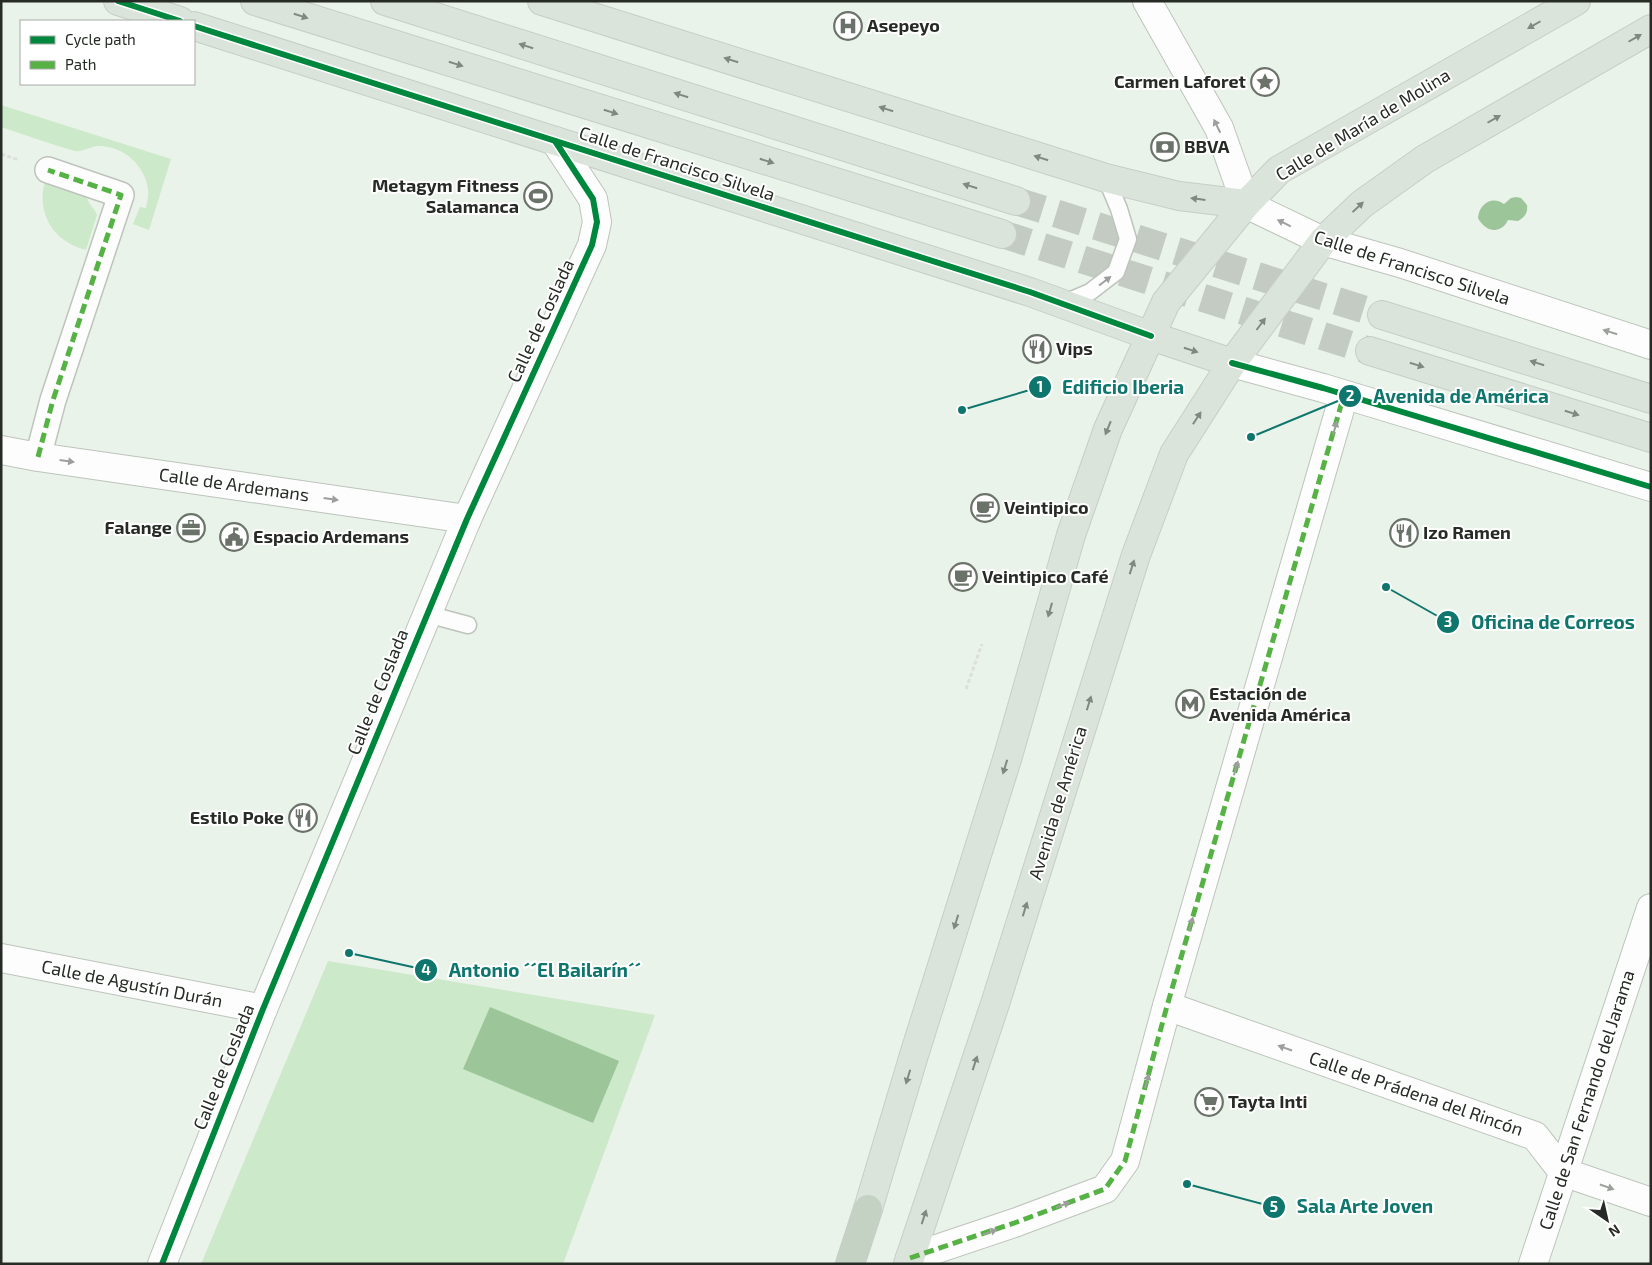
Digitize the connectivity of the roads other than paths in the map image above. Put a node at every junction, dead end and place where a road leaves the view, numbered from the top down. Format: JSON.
{"nodes":[{"id":1,"x":118,"y":1,"type":"edge"},
{"id":2,"x":255,"y":1,"type":"edge"},
{"id":3,"x":385,"y":1,"type":"edge"},
{"id":4,"x":542,"y":1,"type":"edge"},
{"id":5,"x":1147,"y":1,"type":"edge"},
{"id":6,"x":1576,"y":1,"type":"edge"},
{"id":7,"x":177,"y":20,"type":"edge"},
{"id":8,"x":195,"y":26,"type":"edge"},
{"id":9,"x":1651,"y":29,"type":"edge"},
{"id":10,"x":555,"y":141,"type":"junction"},
{"id":11,"x":48,"y":170,"type":"dead end"},
{"id":12,"x":1106,"y":178,"type":"junction"},
{"id":13,"x":1016,"y":200,"type":"tunnel mouth"},
{"id":14,"x":1246,"y":204,"type":"junction"},
{"id":15,"x":1002,"y":234,"type":"tunnel mouth"},
{"id":16,"x":1323,"y":241,"type":"junction"},
{"id":17,"x":1062,"y":304,"type":"junction"},
{"id":18,"x":1382,"y":315,"type":"tunnel mouth"},
{"id":19,"x":1150,"y":336,"type":"junction"},
{"id":20,"x":1651,"y":345,"type":"edge"},
{"id":21,"x":1370,"y":351,"type":"tunnel mouth"},
{"id":22,"x":1232,"y":363,"type":"junction"},
{"id":23,"x":1344,"y":395,"type":"junction"},
{"id":24,"x":1651,"y":399,"type":"edge"},
{"id":25,"x":1651,"y":438,"type":"edge"},
{"id":26,"x":1,"y":450,"type":"edge"},
{"id":27,"x":38,"y":457,"type":"junction"},
{"id":28,"x":1651,"y":487,"type":"edge"},
{"id":29,"x":467,"y":519,"type":"junction"},
{"id":30,"x":427,"y":614,"type":"junction"},
{"id":31,"x":468,"y":625,"type":"dead end"},
{"id":32,"x":1651,"y":908,"type":"edge"},
{"id":33,"x":1,"y":958,"type":"edge"},
{"id":34,"x":1167,"y":1006,"type":"junction"},
{"id":35,"x":264,"y":1010,"type":"junction"},
{"id":36,"x":1563,"y":1172,"type":"junction"},
{"id":37,"x":1651,"y":1202,"type":"edge"},
{"id":38,"x":868,"y":1209,"type":"junction"},
{"id":39,"x":909,"y":1261,"type":"edge"},
{"id":40,"x":162,"y":1264,"type":"edge"},
{"id":41,"x":836,"y":1264,"type":"edge"},
{"id":42,"x":850,"y":1264,"type":"edge"},
{"id":43,"x":1533,"y":1264,"type":"edge"}],
"edges":[{"from":1,"to":7,"type":"main road"},
{"from":2,"to":15,"type":"main road","name":"Calle de Francisco Silvela","one_way":true},
{"from":13,"to":3,"type":"main road","one_way":true},
{"from":12,"to":4,"type":"main road","name":"Calle de Francisco Silvela","one_way":true},
{"from":14,"to":5,"type":"street","one_way":true},
{"from":6,"to":14,"type":"main road","name":"Calle de María de Molina","one_way":true},
{"from":8,"to":10,"type":"main road","name":"Calle de Francisco Silvela"},
{"from":16,"to":9,"type":"main road","one_way":true},
{"from":10,"to":17,"type":"main road","name":"Calle de Francisco Silvela"},
{"from":10,"to":29,"type":"street","name":"Calle de Coslada"},
{"from":11,"to":27,"type":"street"},
{"from":14,"to":12,"type":"main road","name":"Calle de Francisco Silvela","one_way":true},
{"from":17,"to":12,"type":"lane","one_way":true},
{"from":16,"to":14,"type":"street","name":"Calle de Francisco Silvela","one_way":true},
{"from":14,"to":19,"type":"main road","name":"Calle de María de Molina"},
{"from":20,"to":16,"type":"street","name":"Calle de Francisco Silvela","one_way":true},
{"from":22,"to":16,"type":"main road","name":"Avenida de América","one_way":true},
{"from":17,"to":19,"type":"main road","name":"Calle de Francisco Silvela"},
{"from":24,"to":18,"type":"main road","one_way":true},
{"from":19,"to":22,"type":"main road","name":"Calle de Francisco Silvela","one_way":true},
{"from":19,"to":38,"type":"main road","one_way":true},
{"from":21,"to":25,"type":"main road","one_way":true},
{"from":22,"to":23,"type":"street","name":"Calle de Francisco Silvela"},
{"from":39,"to":22,"type":"main road","name":"Avenida de América","one_way":true},
{"from":23,"to":28,"type":"street","name":"Calle de Francisco Silvela"},
{"from":34,"to":23,"type":"street","name":"Avenida de América","one_way":true},
{"from":26,"to":27,"type":"street","name":"Calle de Ardemans"},
{"from":27,"to":29,"type":"street","name":"Calle de Ardemans","one_way":true},
{"from":29,"to":30,"type":"street","name":"Calle de Coslada"},
{"from":30,"to":31,"type":"lane"},
{"from":30,"to":35,"type":"street","name":"Calle de Coslada"},
{"from":32,"to":36,"type":"street","name":"Calle de San Fernando del Jarama"},
{"from":33,"to":35,"type":"street","name":"Calle de Agustín Durán"},
{"from":36,"to":34,"type":"street","name":"Calle de Prádena del Rincón","one_way":true},
{"from":39,"to":34,"type":"street","name":"Avenida de América","one_way":true},
{"from":35,"to":40,"type":"street","name":"Calle de Coslada"},
{"from":36,"to":37,"type":"street","one_way":true},
{"from":36,"to":43,"type":"street","name":"Calle de San Fernando del Jarama"},
{"from":38,"to":41,"type":"street"},
{"from":38,"to":42,"type":"highway"}]}
